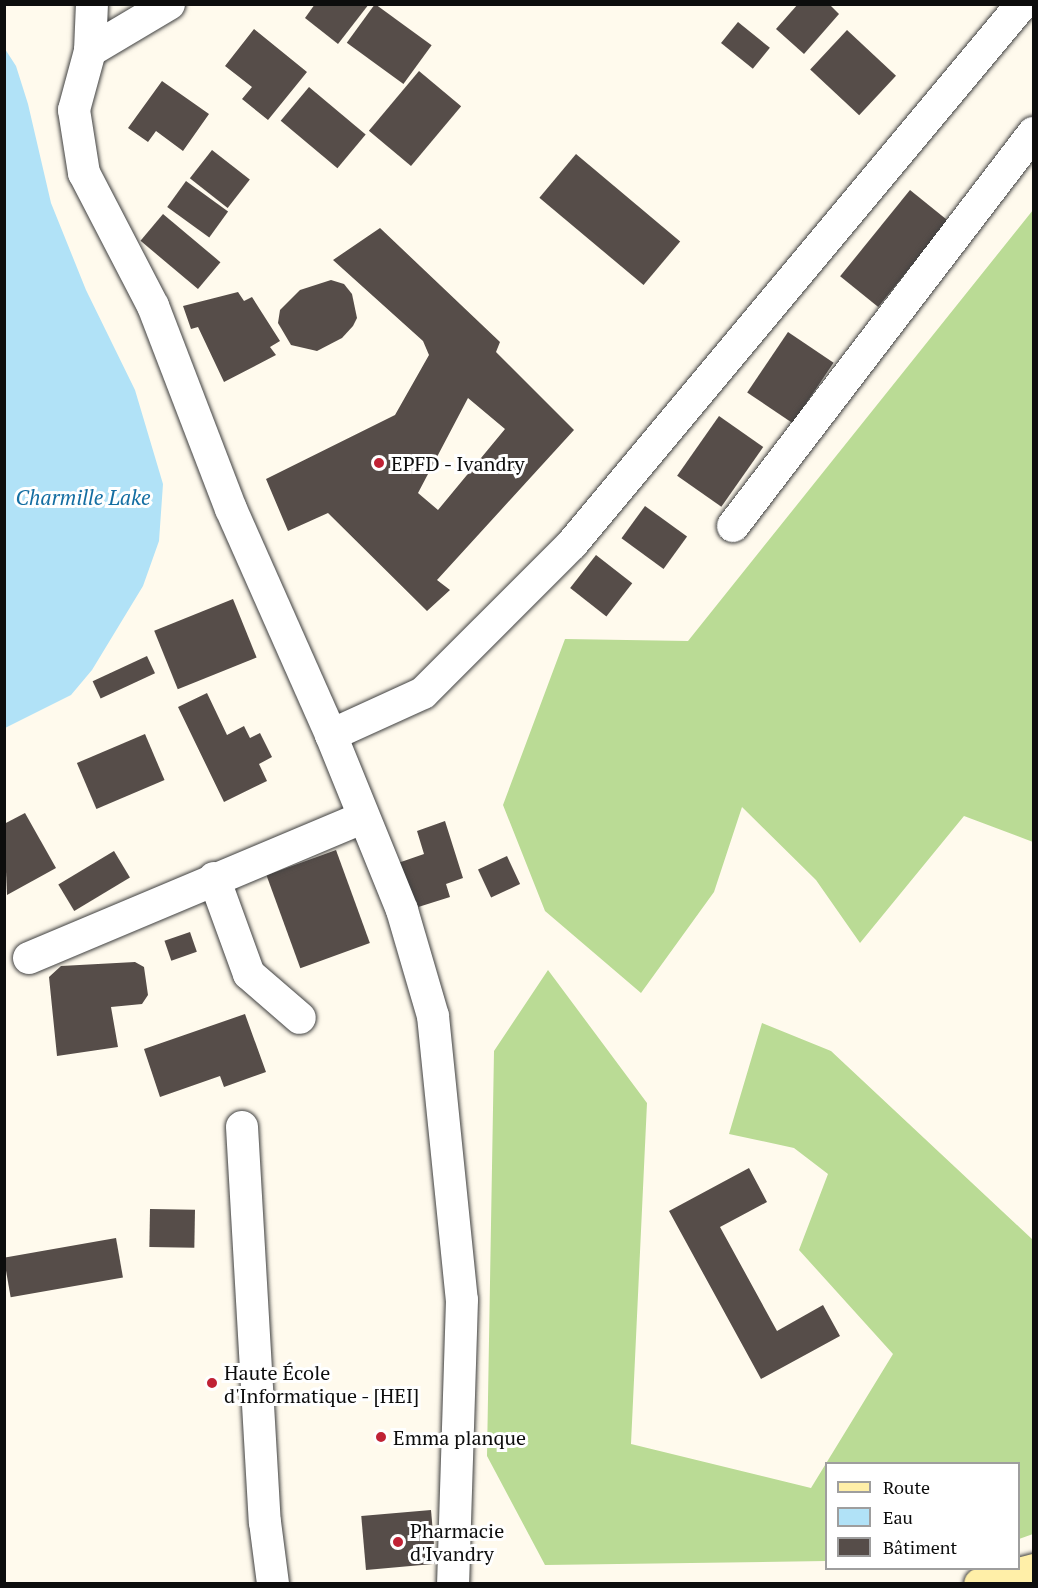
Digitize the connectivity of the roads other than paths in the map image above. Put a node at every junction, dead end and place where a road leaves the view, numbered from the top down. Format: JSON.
{"nodes":[{"id":1,"x":92,"y":4,"type":"edge"},
{"id":2,"x":169,"y":4,"type":"edge"},
{"id":3,"x":1022,"y":4,"type":"edge"},
{"id":4,"x":90,"y":51,"type":"junction"},
{"id":5,"x":1034,"y":133,"type":"edge"},
{"id":6,"x":733,"y":526,"type":"dead end"},
{"id":7,"x":331,"y":735,"type":"junction"},
{"id":8,"x":364,"y":817,"type":"junction"},
{"id":9,"x":214,"y":878,"type":"junction"},
{"id":10,"x":29,"y":958,"type":"dead end"},
{"id":11,"x":300,"y":1018,"type":"dead end"},
{"id":12,"x":242,"y":1126,"type":"dead end"},
{"id":13,"x":1034,"y":1570,"type":"edge"},
{"id":14,"x":273,"y":1584,"type":"edge"},
{"id":15,"x":453,"y":1584,"type":"edge"},
{"id":16,"x":980,"y":1584,"type":"edge"}],
"edges":[{"from":1,"to":4,"type":"street"},
{"from":2,"to":4,"type":"street"},
{"from":3,"to":7,"type":"street"},
{"from":4,"to":7,"type":"street"},
{"from":5,"to":6,"type":"street"},
{"from":7,"to":8,"type":"street"},
{"from":8,"to":9,"type":"street"},
{"from":8,"to":15,"type":"street"},
{"from":9,"to":10,"type":"street"},
{"from":9,"to":11,"type":"street"},
{"from":12,"to":14,"type":"street"},
{"from":13,"to":16,"type":"main road"}]}
